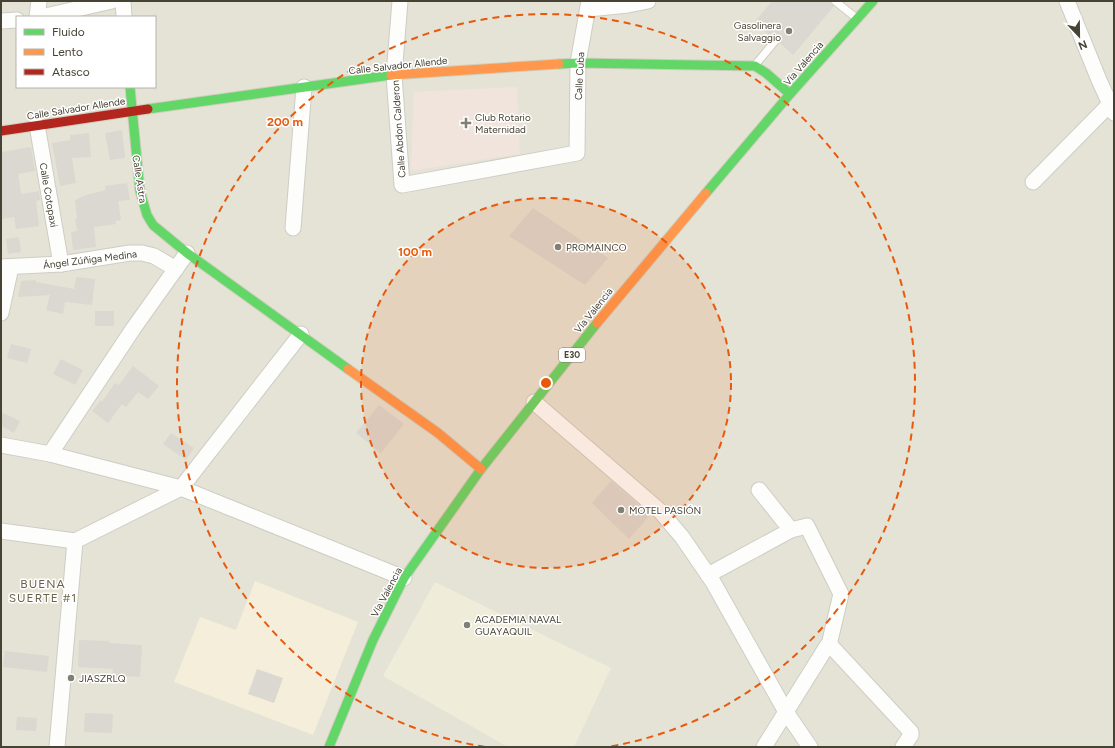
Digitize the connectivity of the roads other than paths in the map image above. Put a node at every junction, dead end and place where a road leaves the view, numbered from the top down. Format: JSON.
{"nodes":[{"id":1,"x":39,"y":1,"type":"edge"},
{"id":2,"x":112,"y":1,"type":"edge"},
{"id":3,"x":123,"y":1,"type":"edge"},
{"id":4,"x":400,"y":1,"type":"edge"},
{"id":5,"x":648,"y":1,"type":"edge"},
{"id":6,"x":835,"y":1,"type":"edge"},
{"id":7,"x":873,"y":1,"type":"edge"},
{"id":8,"x":1067,"y":1,"type":"edge"},
{"id":9,"x":629,"y":3,"type":"edge"},
{"id":10,"x":588,"y":5,"type":"edge"},
{"id":11,"x":37,"y":16,"type":"edge"},
{"id":12,"x":45,"y":16,"type":"edge"},
{"id":13,"x":124,"y":16,"type":"edge"},
{"id":14,"x":857,"y":18,"type":"junction"},
{"id":15,"x":16,"y":20,"type":"edge"},
{"id":16,"x":1,"y":21,"type":"edge"},
{"id":17,"x":776,"y":40,"type":"dead end"},
{"id":18,"x":578,"y":63,"type":"junction"},
{"id":19,"x":755,"y":66,"type":"junction"},
{"id":20,"x":394,"y":74,"type":"junction"},
{"id":21,"x":304,"y":87,"type":"junction"},
{"id":22,"x":130,"y":88,"type":"edge"},
{"id":23,"x":790,"y":94,"type":"junction"},
{"id":24,"x":1113,"y":106,"type":"edge"},
{"id":25,"x":131,"y":111,"type":"junction"},
{"id":26,"x":37,"y":125,"type":"junction"},
{"id":27,"x":1,"y":131,"type":"edge"},
{"id":28,"x":1033,"y":182,"type":"dead end"},
{"id":29,"x":402,"y":185,"type":"joint"},
{"id":30,"x":293,"y":228,"type":"dead end"},
{"id":31,"x":187,"y":253,"type":"junction"},
{"id":32,"x":61,"y":264,"type":"junction"},
{"id":33,"x":6,"y":267,"type":"edge"},
{"id":34,"x":176,"y":269,"type":"junction"},
{"id":35,"x":1,"y":313,"type":"edge"},
{"id":36,"x":301,"y":334,"type":"junction"},
{"id":37,"x":534,"y":402,"type":"junction"},
{"id":38,"x":1,"y":445,"type":"edge"},
{"id":39,"x":50,"y":454,"type":"junction"},
{"id":40,"x":481,"y":469,"type":"junction"},
{"id":41,"x":182,"y":488,"type":"junction"},
{"id":42,"x":759,"y":490,"type":"dead end"},
{"id":43,"x":791,"y":530,"type":"junction"},
{"id":44,"x":1,"y":531,"type":"edge"},
{"id":45,"x":75,"y":541,"type":"junction"},
{"id":46,"x":708,"y":575,"type":"junction"},
{"id":47,"x":404,"y":578,"type":"junction"},
{"id":48,"x":829,"y":645,"type":"junction"},
{"id":49,"x":786,"y":712,"type":"junction"},
{"id":50,"x":57,"y":747,"type":"edge"},
{"id":51,"x":329,"y":747,"type":"edge"},
{"id":52,"x":764,"y":747,"type":"edge"},
{"id":53,"x":810,"y":747,"type":"edge"},
{"id":54,"x":903,"y":747,"type":"edge"}],
"edges":[{"from":1,"to":11,"type":"street"},
{"from":2,"to":12,"type":"street"},
{"from":3,"to":13,"type":"street"},
{"from":4,"to":20,"type":"street","name":"Calle Abdon Calderon"},
{"from":5,"to":9,"type":"street"},
{"from":6,"to":14,"type":"lane"},
{"from":7,"to":14,"type":"main road","name":"Vía Valencia","number":"E30"},
{"from":8,"to":24,"type":"street"},
{"from":9,"to":10,"type":"street"},
{"from":10,"to":18,"type":"street","name":"Calle Cuba"},
{"from":14,"to":23,"type":"main road","name":"Vía Valencia","number":"E30"},
{"from":15,"to":16,"type":"street"},
{"from":17,"to":19,"type":"lane"},
{"from":18,"to":19,"type":"main road","name":"Calle Salvador Allende"},
{"from":18,"to":20,"type":"main road","name":"Calle Salvador Allende"},
{"from":18,"to":29,"type":"street","name":"Calle Cuba"},
{"from":19,"to":23,"type":"main road"},
{"from":20,"to":21,"type":"main road","name":"Calle Salvador Allende"},
{"from":20,"to":29,"type":"street","name":"Calle Abdon Calderon"},
{"from":21,"to":25,"type":"main road","name":"Calle Salvador Allende"},
{"from":21,"to":30,"type":"street"},
{"from":22,"to":25,"type":"main road","name":"Calle Astra"},
{"from":23,"to":37,"type":"main road","name":"Vía Valencia","number":"E30"},
{"from":24,"to":28,"type":"street"},
{"from":25,"to":26,"type":"main road","name":"Calle Salvador Allende"},
{"from":25,"to":31,"type":"main road","name":"Calle Astra"},
{"from":26,"to":27,"type":"main road","name":"Calle Salvador Allende"},
{"from":26,"to":32,"type":"street","name":"Calle Cotopaxi"},
{"from":31,"to":34,"type":"street"},
{"from":31,"to":36,"type":"main road","name":"Calle Astra"},
{"from":32,"to":33,"type":"street","name":"Ángel Zúñiga Medina"},
{"from":32,"to":34,"type":"street","name":"Ángel Zúñiga Medina"},
{"from":33,"to":35,"type":"street"},
{"from":34,"to":39,"type":"street"},
{"from":36,"to":40,"type":"main road","name":"Calle Astra"},
{"from":36,"to":41,"type":"street"},
{"from":37,"to":40,"type":"main road","name":"Vía Valencia","number":"E30"},
{"from":37,"to":46,"type":"street"},
{"from":38,"to":39,"type":"street"},
{"from":39,"to":41,"type":"street"},
{"from":40,"to":47,"type":"main road","name":"Vía Valencia","number":"E30"},
{"from":41,"to":45,"type":"street"},
{"from":41,"to":47,"type":"street"},
{"from":42,"to":43,"type":"street"},
{"from":43,"to":46,"type":"street"},
{"from":43,"to":48,"type":"street"},
{"from":44,"to":45,"type":"street"},
{"from":45,"to":50,"type":"street"},
{"from":46,"to":49,"type":"street"},
{"from":47,"to":51,"type":"main road","name":"Vía Valencia","number":"E30"},
{"from":48,"to":49,"type":"street"},
{"from":48,"to":54,"type":"street"},
{"from":49,"to":52,"type":"street"},
{"from":49,"to":53,"type":"street"}]}
